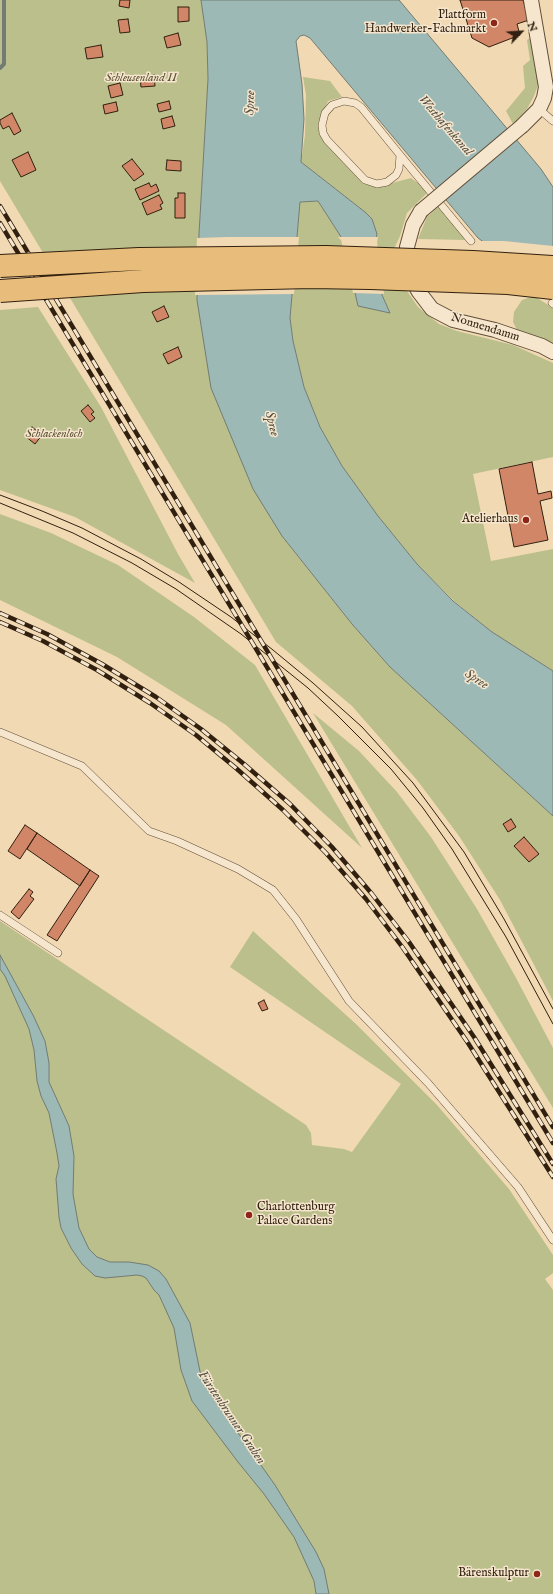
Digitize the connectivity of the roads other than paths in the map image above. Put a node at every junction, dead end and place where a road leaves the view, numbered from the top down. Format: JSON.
{"nodes":[{"id":1,"x":531,"y":0,"type":"edge"},
{"id":2,"x":539,"y":109,"type":"junction"},
{"id":3,"x":553,"y":121,"type":"edge"},
{"id":4,"x":400,"y":155,"type":"junction"},
{"id":5,"x":471,"y":240,"type":"dead end"},
{"id":6,"x":0,"y":266,"type":"edge"},
{"id":7,"x":553,"y":267,"type":"edge"},
{"id":8,"x":0,"y":291,"type":"edge"},
{"id":9,"x":553,"y":298,"type":"edge"},
{"id":10,"x":553,"y":352,"type":"edge"},
{"id":11,"x":0,"y":732,"type":"edge"},
{"id":12,"x":0,"y":915,"type":"edge"},
{"id":13,"x":58,"y":953,"type":"dead end"},
{"id":14,"x":553,"y":1240,"type":"edge"}],
"edges":[{"from":1,"to":2,"type":"street","name":"Nonnendamm"},
{"from":2,"to":3,"type":"lane"},
{"from":2,"to":10,"type":"street","name":"Nonnendamm","bridge":true},
{"from":4,"to":4,"type":"lane"},
{"from":4,"to":5,"type":"lane"},
{"from":6,"to":7,"type":"highway","bridge":true},
{"from":8,"to":9,"type":"highway","bridge":true},
{"from":11,"to":14,"type":"lane"},
{"from":12,"to":13,"type":"lane"}]}
